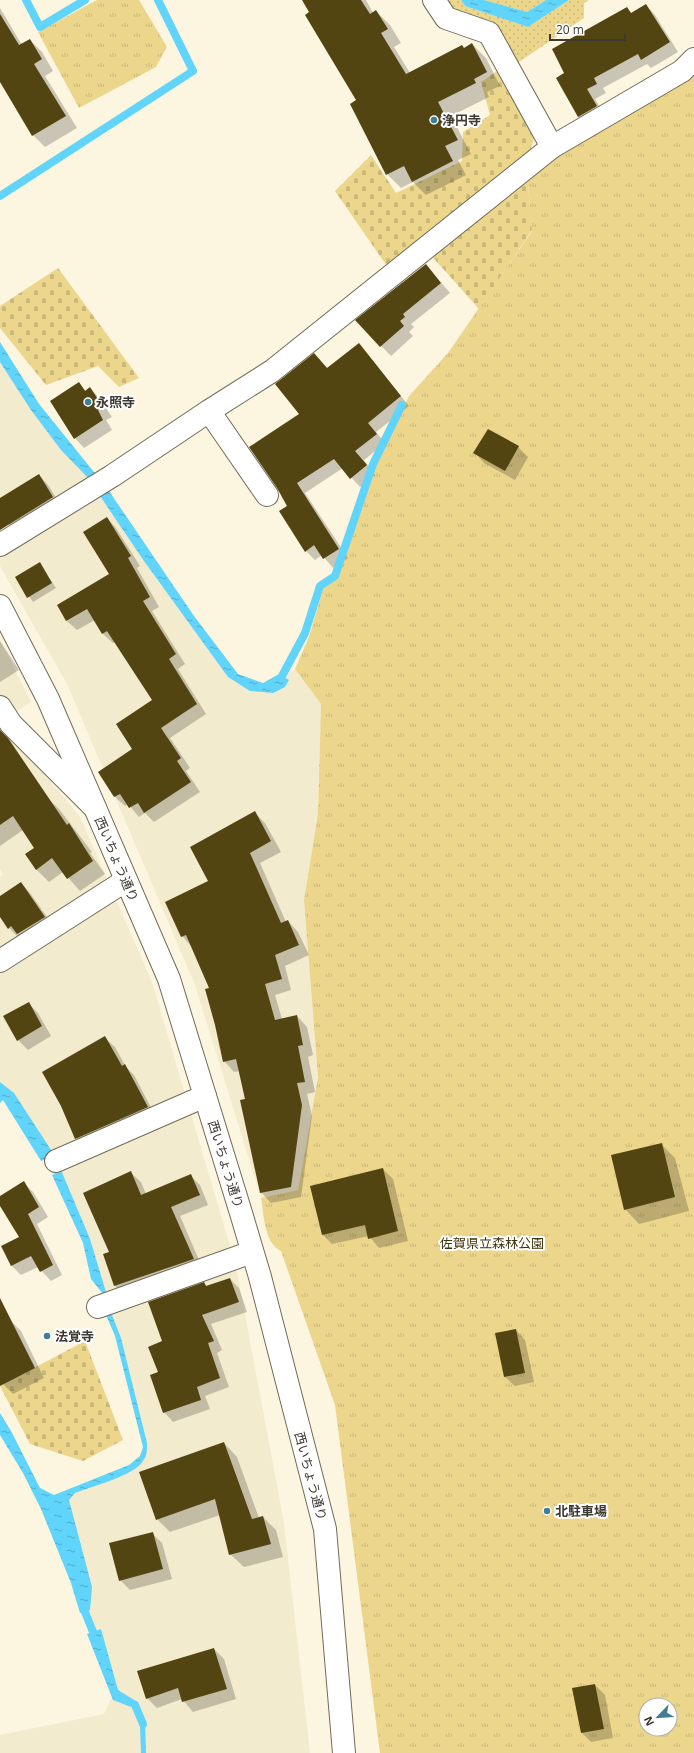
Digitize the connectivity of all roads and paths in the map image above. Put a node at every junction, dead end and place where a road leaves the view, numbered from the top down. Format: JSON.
{"nodes":[{"id":1,"x":434,"y":0,"type":"edge"},
{"id":2,"x":694,"y":59,"type":"edge"},
{"id":3,"x":552,"y":147,"type":"junction"},
{"id":4,"x":209,"y":411,"type":"junction"},
{"id":5,"x":267,"y":495,"type":"dead end"},
{"id":6,"x":0,"y":545,"type":"edge"},
{"id":7,"x":0,"y":606,"type":"edge"},
{"id":8,"x":0,"y":707,"type":"edge"},
{"id":9,"x":95,"y":808,"type":"junction"},
{"id":10,"x":125,"y":881,"type":"junction"},
{"id":11,"x":0,"y":961,"type":"edge"},
{"id":12,"x":205,"y":1096,"type":"junction"},
{"id":13,"x":56,"y":1161,"type":"dead end"},
{"id":14,"x":252,"y":1252,"type":"junction"},
{"id":15,"x":105,"y":1305,"type":"dead end"},
{"id":16,"x":344,"y":1753,"type":"edge"}],
"edges":[{"from":1,"to":3,"type":"main road"},
{"from":2,"to":3,"type":"main road"},
{"from":3,"to":4,"type":"main road"},
{"from":4,"to":5,"type":"main road"},
{"from":4,"to":6,"type":"main road"},
{"from":7,"to":9,"type":"main road","name":"西いちょう通り"},
{"from":8,"to":9,"type":"main road"},
{"from":9,"to":10,"type":"main road","name":"西いちょう通り"},
{"from":10,"to":11,"type":"main road"},
{"from":10,"to":12,"type":"main road","name":"西いちょう通り"},
{"from":12,"to":13,"type":"main road"},
{"from":12,"to":14,"type":"main road","name":"西いちょう通り"},
{"from":14,"to":15,"type":"main road"},
{"from":14,"to":16,"type":"main road","name":"西いちょう通り"}]}
